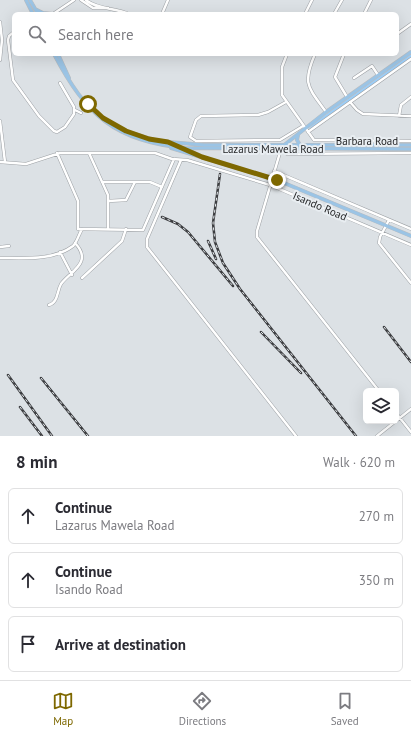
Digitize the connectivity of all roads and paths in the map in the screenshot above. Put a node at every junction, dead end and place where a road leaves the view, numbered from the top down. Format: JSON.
{"nodes":[{"id":1,"x":26,"y":0,"type":"edge"},
{"id":2,"x":30,"y":0,"type":"edge"},
{"id":3,"x":74,"y":0,"type":"edge"},
{"id":4,"x":80,"y":0,"type":"edge"},
{"id":5,"x":86,"y":0,"type":"edge"},
{"id":6,"x":168,"y":0,"type":"edge"},
{"id":7,"x":312,"y":0,"type":"edge"},
{"id":8,"x":342,"y":0,"type":"edge"},
{"id":9,"x":371,"y":0,"type":"edge"},
{"id":10,"x":108,"y":8,"type":"junction"},
{"id":11,"x":35,"y":9,"type":"junction"},
{"id":12,"x":32,"y":12,"type":"edge"},
{"id":13,"x":37,"y":12,"type":"edge"},
{"id":14,"x":41,"y":12,"type":"edge"},
{"id":15,"x":57,"y":12,"type":"edge"},
{"id":16,"x":122,"y":12,"type":"edge"},
{"id":17,"x":163,"y":12,"type":"edge"},
{"id":18,"x":306,"y":12,"type":"edge"},
{"id":19,"x":335,"y":12,"type":"edge"},
{"id":20,"x":365,"y":12,"type":"edge"},
{"id":21,"x":0,"y":22,"type":"edge"},
{"id":22,"x":411,"y":24,"type":"edge"},
{"id":23,"x":12,"y":33,"type":"edge"},
{"id":24,"x":399,"y":33,"type":"edge"},
{"id":25,"x":411,"y":52,"type":"edge"},
{"id":26,"x":55,"y":56,"type":"edge"},
{"id":27,"x":59,"y":56,"type":"edge"},
{"id":28,"x":286,"y":56,"type":"edge"},
{"id":29,"x":314,"y":56,"type":"edge"},
{"id":30,"x":343,"y":56,"type":"edge"},
{"id":31,"x":411,"y":59,"type":"edge"},
{"id":32,"x":0,"y":60,"type":"edge"},
{"id":33,"x":378,"y":75,"type":"junction"},
{"id":34,"x":354,"y":78,"type":"dead end"},
{"id":35,"x":60,"y":83,"type":"dead end"},
{"id":36,"x":347,"y":97,"type":"junction"},
{"id":37,"x":411,"y":98,"type":"edge"},
{"id":38,"x":286,"y":102,"type":"junction"},
{"id":39,"x":350,"y":102,"type":"junction"},
{"id":40,"x":75,"y":110,"type":"junction"},
{"id":41,"x":81,"y":112,"type":"dead end"},
{"id":42,"x":326,"y":112,"type":"junction"},
{"id":43,"x":399,"y":116,"type":"junction"},
{"id":44,"x":411,"y":116,"type":"edge"},
{"id":45,"x":0,"y":121,"type":"edge"},
{"id":46,"x":304,"y":128,"type":"junction"},
{"id":47,"x":308,"y":132,"type":"junction"},
{"id":48,"x":299,"y":133,"type":"junction"},
{"id":49,"x":411,"y":141,"type":"edge"},
{"id":50,"x":168,"y":142,"type":"junction"},
{"id":51,"x":161,"y":145,"type":"junction"},
{"id":52,"x":284,"y":145,"type":"junction"},
{"id":53,"x":300,"y":145,"type":"junction"},
{"id":54,"x":411,"y":145,"type":"edge"},
{"id":55,"x":186,"y":148,"type":"junction"},
{"id":56,"x":281,"y":149,"type":"junction"},
{"id":57,"x":411,"y":149,"type":"edge"},
{"id":58,"x":57,"y":153,"type":"junction"},
{"id":59,"x":89,"y":153,"type":"junction"},
{"id":60,"x":287,"y":154,"type":"dead end"},
{"id":61,"x":411,"y":154,"type":"edge"},
{"id":62,"x":202,"y":157,"type":"junction"},
{"id":63,"x":174,"y":159,"type":"junction"},
{"id":64,"x":181,"y":160,"type":"junction"},
{"id":65,"x":0,"y":162,"type":"edge"},
{"id":66,"x":5,"y":162,"type":"junction"},
{"id":67,"x":274,"y":171,"type":"junction"},
{"id":68,"x":272,"y":178,"type":"junction"},
{"id":69,"x":102,"y":182,"type":"junction"},
{"id":70,"x":135,"y":182,"type":"junction"},
{"id":71,"x":270,"y":184,"type":"junction"},
{"id":72,"x":162,"y":187,"type":"junction"},
{"id":73,"x":108,"y":201,"type":"junction"},
{"id":74,"x":388,"y":220,"type":"junction"},
{"id":75,"x":386,"y":226,"type":"junction"},
{"id":76,"x":80,"y":229,"type":"junction"},
{"id":77,"x":108,"y":229,"type":"junction"},
{"id":78,"x":126,"y":229,"type":"junction"},
{"id":79,"x":411,"y":229,"type":"edge"},
{"id":80,"x":382,"y":233,"type":"junction"},
{"id":81,"x":411,"y":236,"type":"edge"},
{"id":82,"x":75,"y":243,"type":"junction"},
{"id":83,"x":411,"y":245,"type":"edge"},
{"id":84,"x":10,"y":246,"type":"dead end"},
{"id":85,"x":0,"y":247,"type":"edge"},
{"id":86,"x":60,"y":252,"type":"junction"},
{"id":87,"x":0,"y":258,"type":"edge"},
{"id":88,"x":72,"y":274,"type":"junction"},
{"id":89,"x":82,"y":278,"type":"dead end"},
{"id":90,"x":411,"y":283,"type":"edge"},
{"id":91,"x":49,"y":305,"type":"dead end"},
{"id":92,"x":377,"y":388,"type":"edge"},
{"id":93,"x":411,"y":409,"type":"edge"},
{"id":94,"x":400,"y":418,"type":"junction"},
{"id":95,"x":411,"y":432,"type":"edge"},
{"id":96,"x":296,"y":436,"type":"edge"},
{"id":97,"x":377,"y":436,"type":"edge"}],
"edges":[{"from":1,"to":12,"type":"main road"},
{"from":2,"to":11,"type":"main road"},
{"from":3,"to":15,"type":"street"},
{"from":4,"to":10,"type":"street"},
{"from":5,"to":10,"type":"street"},
{"from":6,"to":17,"type":"street"},
{"from":7,"to":18,"type":"street"},
{"from":8,"to":19,"type":"street"},
{"from":9,"to":20,"type":"street"},
{"from":10,"to":16,"type":"street"},
{"from":11,"to":13,"type":"main road"},
{"from":11,"to":14,"type":"main road"},
{"from":21,"to":32,"type":"street"},
{"from":22,"to":24,"type":"street"},
{"from":23,"to":40,"type":"street"},
{"from":25,"to":33,"type":"main road"},
{"from":26,"to":51,"type":"main road","name":"Lazarus Mawela Road"},
{"from":27,"to":50,"type":"main road","name":"Lazarus Mawela Road"},
{"from":28,"to":38,"type":"street"},
{"from":29,"to":42,"type":"street"},
{"from":30,"to":36,"type":"street"},
{"from":31,"to":39,"type":"street"},
{"from":33,"to":34,"type":"street"},
{"from":33,"to":36,"type":"main road"},
{"from":35,"to":40,"type":"street"},
{"from":36,"to":42,"type":"main road"},
{"from":37,"to":43,"type":"street"},
{"from":38,"to":46,"type":"street","name":"Barbara Road"},
{"from":38,"to":46,"type":"street"},
{"from":39,"to":43,"type":"street"},
{"from":39,"to":47,"type":"street"},
{"from":40,"to":41,"type":"street"},
{"from":42,"to":46,"type":"main road"},
{"from":43,"to":44,"type":"street"},
{"from":45,"to":66,"type":"street"},
{"from":46,"to":47,"type":"street","name":"Barbara Road"},
{"from":46,"to":48,"type":"main road"},
{"from":47,"to":49,"type":"street","name":"Barbara Road"},
{"from":48,"to":52,"type":"main road"},
{"from":48,"to":53,"type":"main road"},
{"from":50,"to":52,"type":"main road","name":"Lazarus Mawela Road"},
{"from":50,"to":55,"type":"main road"},
{"from":51,"to":55,"type":"main road","name":"Lazarus Mawela Road"},
{"from":51,"to":62,"type":"main road","name":"Isando Road"},
{"from":52,"to":53,"type":"main road","name":"Lazarus Mawela Road"},
{"from":52,"to":56,"type":"main road"},
{"from":53,"to":54,"type":"main road","name":"Lazarus Mawela Road"},
{"from":55,"to":56,"type":"main road","name":"Lazarus Mawela Road"},
{"from":55,"to":62,"type":"main road","name":"Isando Road"},
{"from":56,"to":57,"type":"main road","name":"Lazarus Mawela Road"},
{"from":56,"to":67,"type":"street"},
{"from":58,"to":59,"type":"street","name":"Isando Road"},
{"from":58,"to":66,"type":"street","name":"Isando Road"},
{"from":58,"to":76,"type":"street"},
{"from":59,"to":63,"type":"street","name":"Isando Road"},
{"from":59,"to":69,"type":"street"},
{"from":60,"to":61,"type":"street"},
{"from":62,"to":68,"type":"main road","name":"Isando Road"},
{"from":63,"to":64,"type":"street","name":"Isando Road"},
{"from":63,"to":72,"type":"street"},
{"from":64,"to":71,"type":"street","name":"Isando Road"},
{"from":64,"to":96,"type":"street"},
{"from":65,"to":66,"type":"street","name":"Isando Road"},
{"from":67,"to":68,"type":"street"},
{"from":67,"to":74,"type":"street","name":"Isando Road"},
{"from":68,"to":71,"type":"street"},
{"from":68,"to":75,"type":"main road","name":"Isando Road"},
{"from":69,"to":70,"type":"street"},
{"from":69,"to":73,"type":"street"},
{"from":70,"to":72,"type":"street"},
{"from":70,"to":73,"type":"street"},
{"from":71,"to":80,"type":"street","name":"Isando Road"},
{"from":71,"to":92,"type":"street"},
{"from":72,"to":78,"type":"street"},
{"from":73,"to":77,"type":"street"},
{"from":74,"to":75,"type":"street"},
{"from":74,"to":79,"type":"street","name":"Isando Road"},
{"from":75,"to":80,"type":"street"},
{"from":75,"to":81,"type":"main road","name":"Isando Road"},
{"from":76,"to":77,"type":"street"},
{"from":76,"to":82,"type":"street"},
{"from":77,"to":78,"type":"street"},
{"from":78,"to":89,"type":"street"},
{"from":80,"to":83,"type":"street","name":"Isando Road"},
{"from":80,"to":90,"type":"street"},
{"from":82,"to":86,"type":"street"},
{"from":82,"to":88,"type":"street"},
{"from":84,"to":85,"type":"street"},
{"from":86,"to":87,"type":"street"},
{"from":86,"to":88,"type":"street"},
{"from":88,"to":91,"type":"street"},
{"from":93,"to":94,"type":"street"},
{"from":94,"to":95,"type":"street"},
{"from":94,"to":97,"type":"street"}]}
